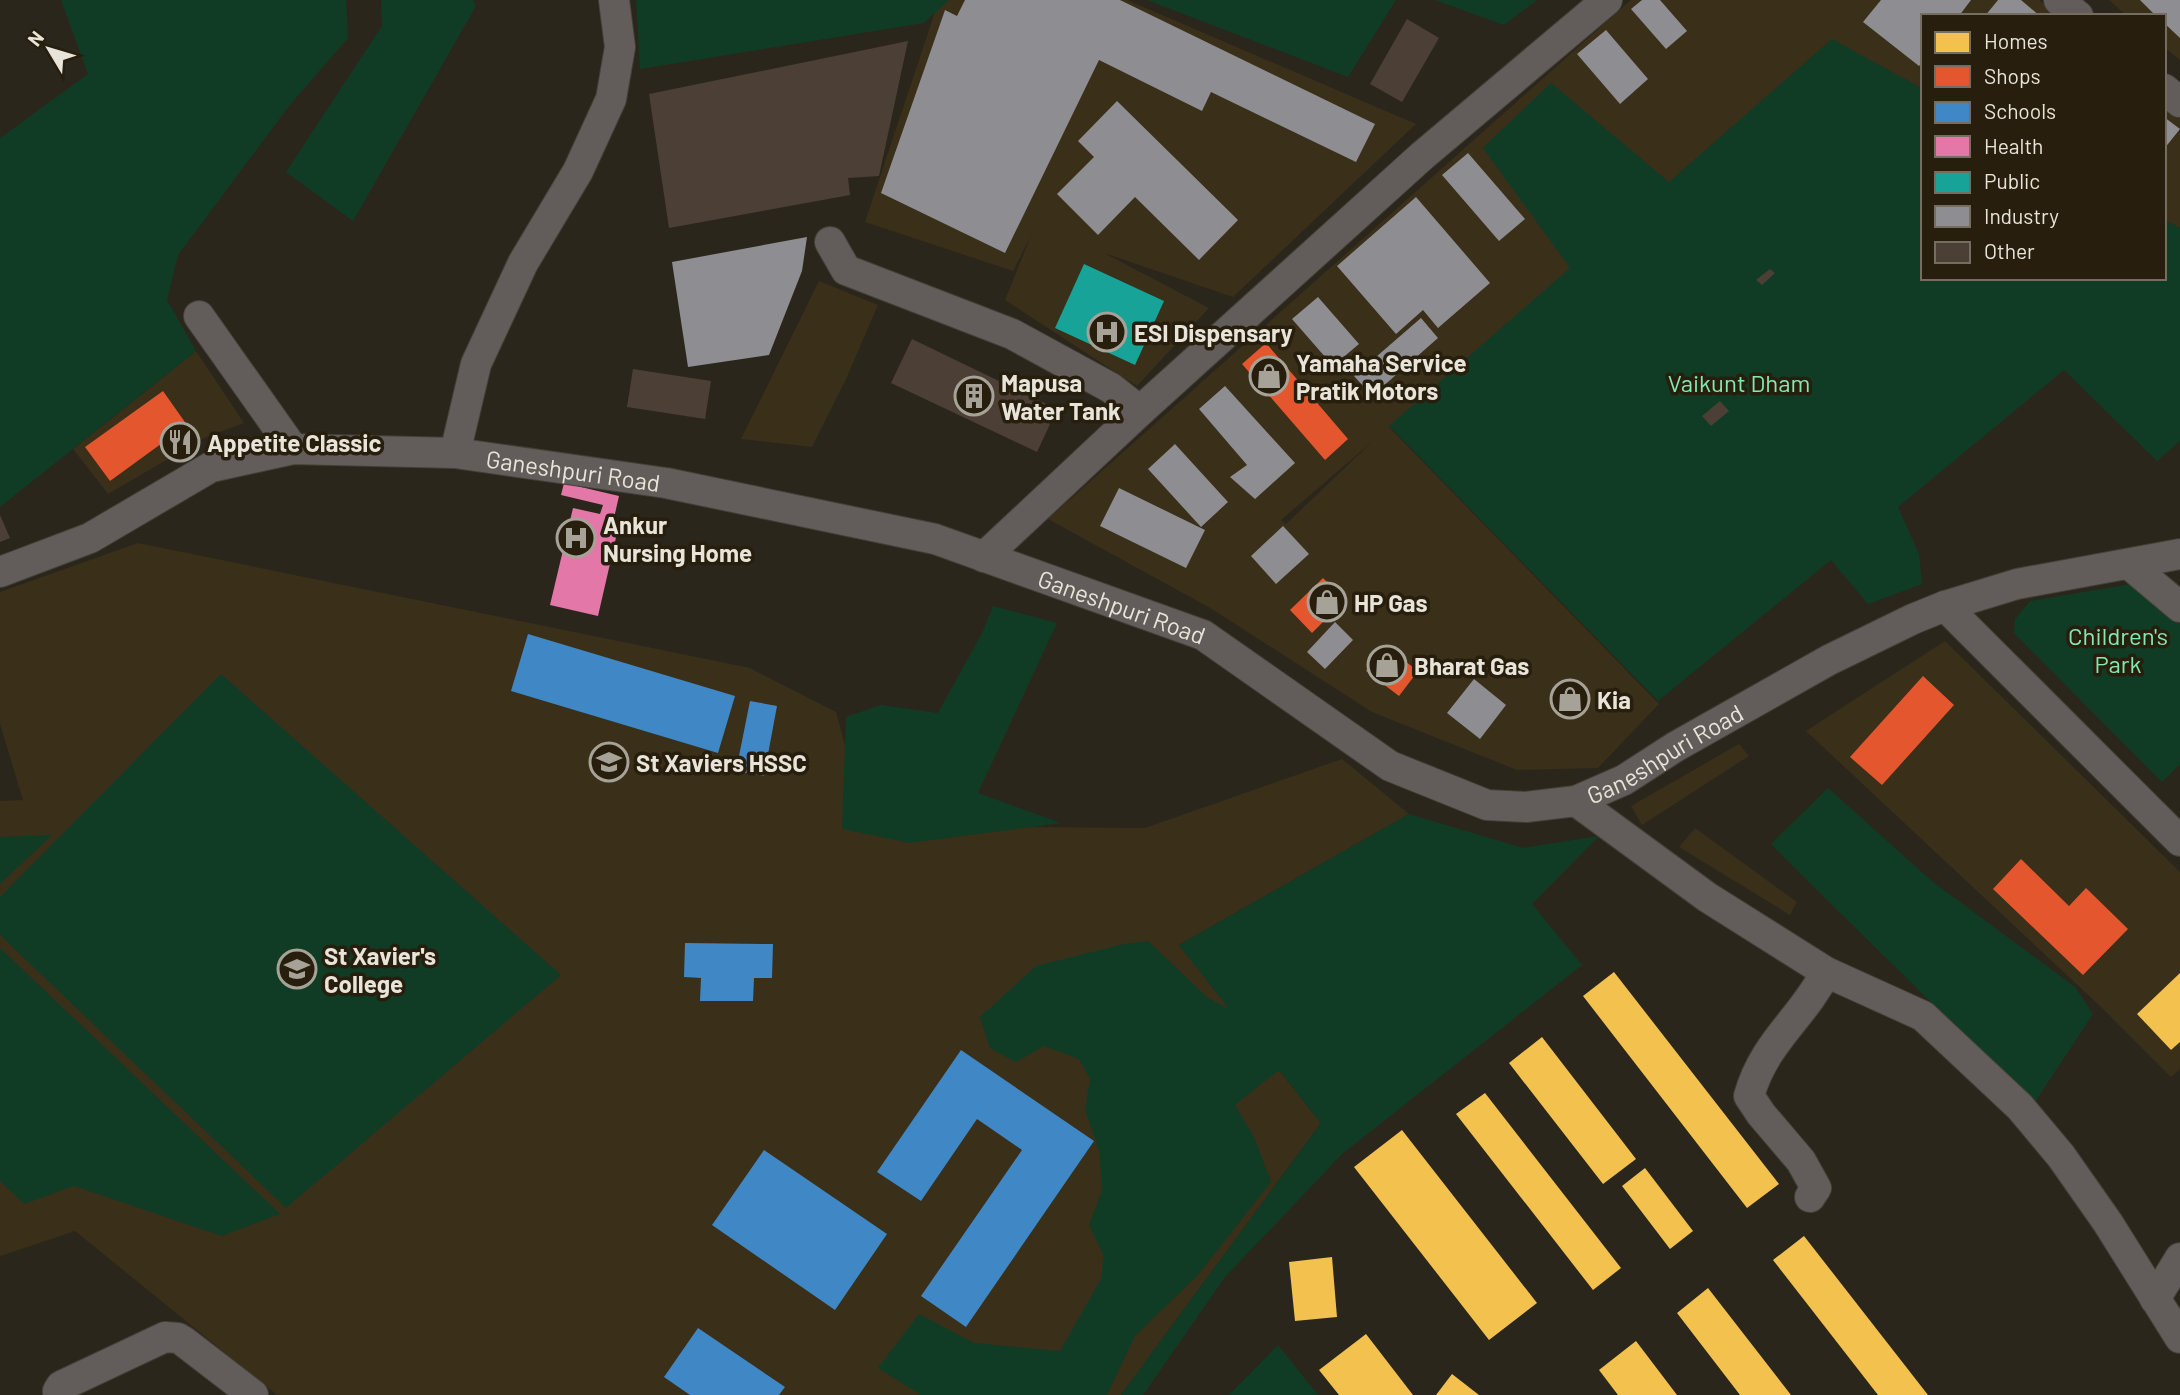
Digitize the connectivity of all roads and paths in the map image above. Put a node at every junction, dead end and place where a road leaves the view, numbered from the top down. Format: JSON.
{"nodes":[{"id":1,"x":614,"y":0,"type":"edge"},
{"id":2,"x":1607,"y":0,"type":"edge"},
{"id":3,"x":2059,"y":0,"type":"edge"},
{"id":4,"x":2076,"y":14,"type":"edge"},
{"id":5,"x":2166,"y":91,"type":"edge"},
{"id":6,"x":2180,"y":102,"type":"edge"},
{"id":7,"x":830,"y":242,"type":"dead end"},
{"id":8,"x":199,"y":316,"type":"dead end"},
{"id":9,"x":1140,"y":411,"type":"junction"},
{"id":10,"x":293,"y":449,"type":"junction"},
{"id":11,"x":455,"y":453,"type":"junction"},
{"id":12,"x":2180,"y":554,"type":"edge"},
{"id":13,"x":984,"y":557,"type":"junction"},
{"id":14,"x":2129,"y":564,"type":"junction"},
{"id":15,"x":0,"y":572,"type":"edge"},
{"id":16,"x":1945,"y":606,"type":"junction"},
{"id":17,"x":2180,"y":607,"type":"edge"},
{"id":18,"x":1576,"y":801,"type":"junction"},
{"id":19,"x":2180,"y":841,"type":"edge"},
{"id":20,"x":1826,"y":972,"type":"junction"},
{"id":21,"x":1810,"y":1197,"type":"dead end"},
{"id":22,"x":2180,"y":1258,"type":"edge"},
{"id":23,"x":2155,"y":1299,"type":"junction"},
{"id":24,"x":2180,"y":1338,"type":"edge"},
{"id":25,"x":60,"y":1395,"type":"edge"},
{"id":26,"x":253,"y":1395,"type":"edge"}],
"edges":[{"from":1,"to":11,"type":"street"},
{"from":2,"to":9,"type":"street"},
{"from":3,"to":4,"type":"street"},
{"from":5,"to":6,"type":"street"},
{"from":7,"to":9,"type":"street"},
{"from":8,"to":10,"type":"street"},
{"from":9,"to":13,"type":"street"},
{"from":10,"to":11,"type":"street","name":"Ganeshpuri Road"},
{"from":10,"to":15,"type":"street","name":"Ganeshpuri Road"},
{"from":11,"to":13,"type":"street","name":"Ganeshpuri Road"},
{"from":12,"to":14,"type":"street","name":"Ganeshpuri Road"},
{"from":13,"to":18,"type":"street","name":"Ganeshpuri Road"},
{"from":14,"to":16,"type":"street","name":"Ganeshpuri Road"},
{"from":14,"to":17,"type":"street"},
{"from":16,"to":18,"type":"street","name":"Ganeshpuri Road"},
{"from":16,"to":19,"type":"street"},
{"from":18,"to":20,"type":"street"},
{"from":20,"to":21,"type":"street"},
{"from":20,"to":23,"type":"street"},
{"from":22,"to":23,"type":"street"},
{"from":23,"to":24,"type":"street"},
{"from":25,"to":26,"type":"street"}]}
